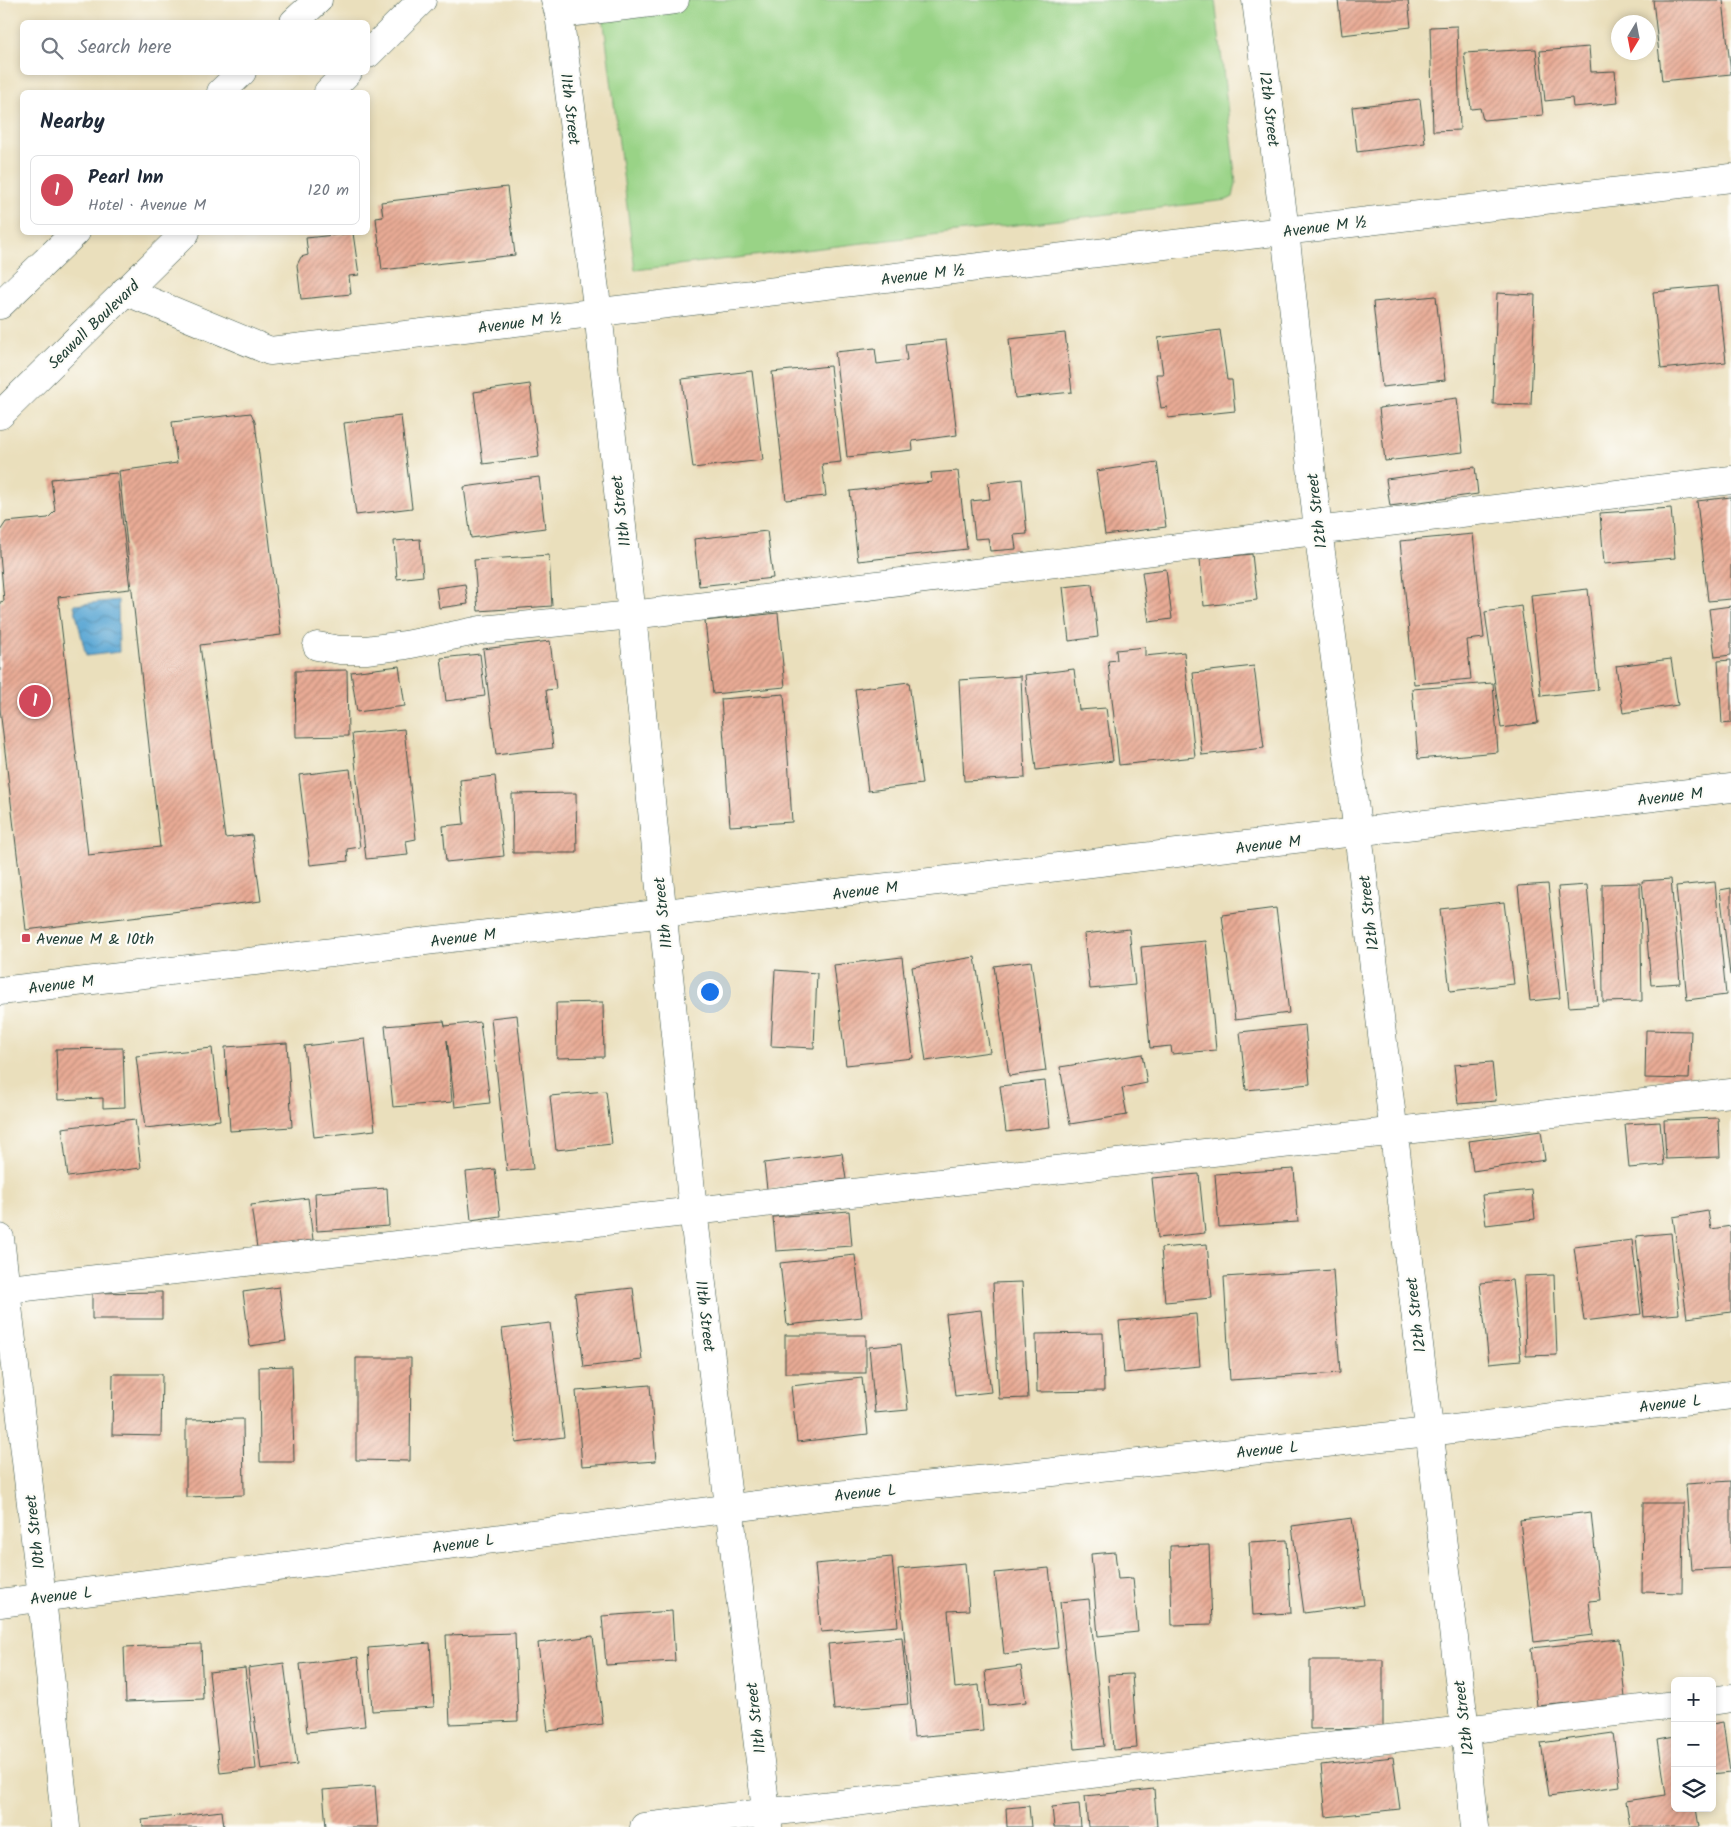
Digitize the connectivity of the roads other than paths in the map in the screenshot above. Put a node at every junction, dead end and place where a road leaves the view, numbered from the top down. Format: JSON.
{"nodes":[{"id":1,"x":318,"y":0,"type":"edge"},
{"id":2,"x":422,"y":0,"type":"edge"},
{"id":3,"x":675,"y":0,"type":"edge"},
{"id":4,"x":1256,"y":0,"type":"edge"},
{"id":5,"x":557,"y":7,"type":"edge"},
{"id":6,"x":296,"y":20,"type":"edge"},
{"id":7,"x":370,"y":52,"type":"edge"},
{"id":8,"x":239,"y":75,"type":"edge"},
{"id":9,"x":345,"y":75,"type":"edge"},
{"id":10,"x":223,"y":90,"type":"edge"},
{"id":11,"x":330,"y":90,"type":"edge"},
{"id":12,"x":1731,"y":178,"type":"edge"},
{"id":13,"x":1285,"y":231,"type":"junction"},
{"id":14,"x":73,"y":235,"type":"edge"},
{"id":15,"x":183,"y":235,"type":"edge"},
{"id":16,"x":125,"y":291,"type":"junction"},
{"id":17,"x":0,"y":305,"type":"edge"},
{"id":18,"x":598,"y":313,"type":"junction"},
{"id":19,"x":0,"y":415,"type":"edge"},
{"id":20,"x":1731,"y":480,"type":"edge"},
{"id":21,"x":1318,"y":530,"type":"junction"},
{"id":22,"x":632,"y":615,"type":"junction"},
{"id":23,"x":318,"y":646,"type":"dead end"},
{"id":24,"x":1731,"y":788,"type":"edge"},
{"id":25,"x":1358,"y":833,"type":"junction"},
{"id":26,"x":662,"y":913,"type":"junction"},
{"id":27,"x":0,"y":991,"type":"edge"},
{"id":28,"x":1731,"y":1093,"type":"edge"},
{"id":29,"x":1394,"y":1132,"type":"junction"},
{"id":30,"x":693,"y":1210,"type":"junction"},
{"id":31,"x":0,"y":1238,"type":"edge"},
{"id":32,"x":3,"y":1290,"type":"edge"},
{"id":33,"x":1731,"y":1395,"type":"edge"},
{"id":34,"x":1429,"y":1432,"type":"junction"},
{"id":35,"x":730,"y":1508,"type":"junction"},
{"id":36,"x":42,"y":1598,"type":"junction"},
{"id":37,"x":0,"y":1603,"type":"edge"},
{"id":38,"x":1731,"y":1698,"type":"edge"},
{"id":39,"x":1716,"y":1700,"type":"edge"},
{"id":40,"x":1671,"y":1705,"type":"edge"},
{"id":41,"x":1465,"y":1730,"type":"junction"},
{"id":42,"x":767,"y":1820,"type":"edge"},
{"id":43,"x":66,"y":1827,"type":"edge"},
{"id":44,"x":644,"y":1827,"type":"edge"},
{"id":45,"x":1475,"y":1827,"type":"edge"}],
"edges":[{"from":1,"to":6,"type":"street"},
{"from":2,"to":7,"type":"street"},
{"from":3,"to":5,"type":"street"},
{"from":4,"to":13,"type":"street","name":"12th Street"},
{"from":5,"to":18,"type":"street","name":"11th Street"},
{"from":8,"to":10,"type":"street"},
{"from":9,"to":11,"type":"street"},
{"from":12,"to":13,"type":"street","name":"Avenue M ½"},
{"from":13,"to":18,"type":"street","name":"Avenue M ½"},
{"from":13,"to":21,"type":"street","name":"12th Street"},
{"from":14,"to":17,"type":"street"},
{"from":15,"to":16,"type":"street","name":"Seawall Boulevard"},
{"from":16,"to":18,"type":"street","name":"Avenue M ½"},
{"from":16,"to":19,"type":"street","name":"Seawall Boulevard"},
{"from":18,"to":22,"type":"street","name":"11th Street"},
{"from":20,"to":21,"type":"street"},
{"from":21,"to":22,"type":"street"},
{"from":21,"to":25,"type":"street","name":"12th Street"},
{"from":22,"to":23,"type":"street"},
{"from":22,"to":26,"type":"street","name":"11th Street"},
{"from":24,"to":25,"type":"street","name":"Avenue M"},
{"from":25,"to":26,"type":"street","name":"Avenue M"},
{"from":25,"to":29,"type":"street","name":"12th Street"},
{"from":26,"to":27,"type":"street","name":"Avenue M"},
{"from":26,"to":30,"type":"street","name":"11th Street"},
{"from":28,"to":29,"type":"street"},
{"from":29,"to":30,"type":"street"},
{"from":29,"to":34,"type":"street","name":"12th Street"},
{"from":30,"to":32,"type":"street"},
{"from":30,"to":35,"type":"street","name":"11th Street"},
{"from":31,"to":32,"type":"street","name":"10th Street"},
{"from":32,"to":36,"type":"street","name":"10th Street"},
{"from":33,"to":34,"type":"street","name":"Avenue L"},
{"from":34,"to":35,"type":"street","name":"Avenue L"},
{"from":34,"to":41,"type":"street","name":"12th Street"},
{"from":35,"to":36,"type":"street","name":"Avenue L"},
{"from":35,"to":42,"type":"street","name":"11th Street"},
{"from":36,"to":37,"type":"street","name":"Avenue L"},
{"from":36,"to":43,"type":"street","name":"10th Street"},
{"from":38,"to":39,"type":"street"},
{"from":40,"to":41,"type":"street"},
{"from":41,"to":42,"type":"street"},
{"from":41,"to":45,"type":"street","name":"12th Street"},
{"from":42,"to":44,"type":"street"}]}
